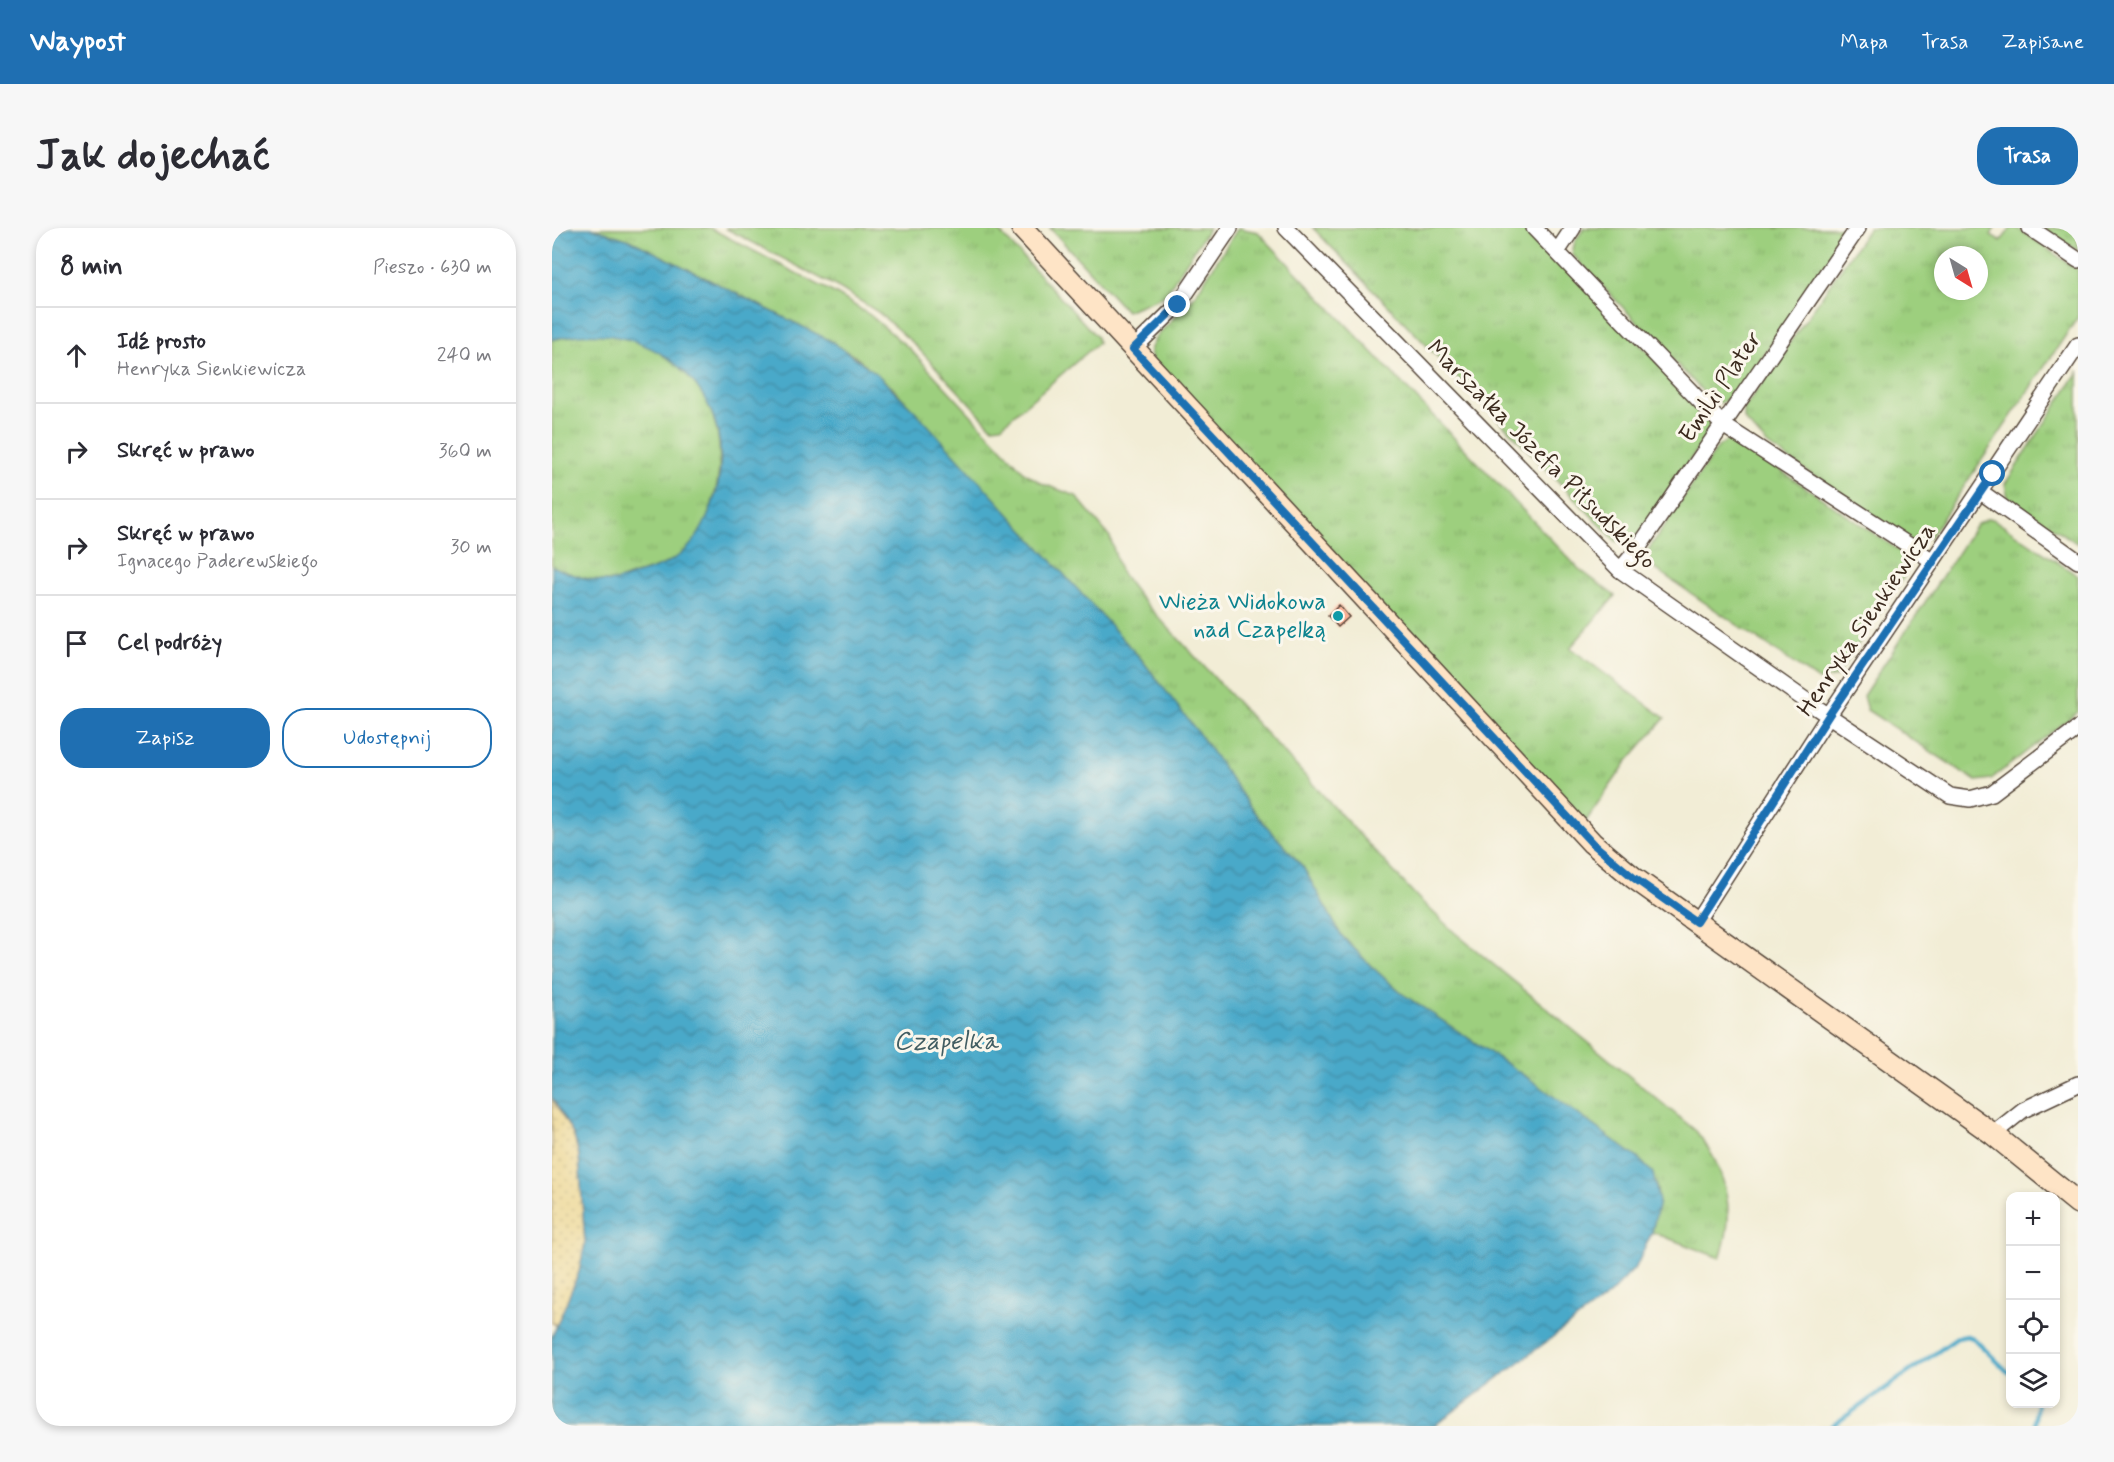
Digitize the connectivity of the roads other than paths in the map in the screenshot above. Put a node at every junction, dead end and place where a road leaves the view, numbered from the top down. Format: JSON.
{"nodes":[{"id":1,"x":1022,"y":228,"type":"edge"},
{"id":2,"x":1230,"y":228,"type":"edge"},
{"id":3,"x":1286,"y":228,"type":"edge"},
{"id":4,"x":1534,"y":228,"type":"edge"},
{"id":5,"x":1573,"y":228,"type":"edge"},
{"id":6,"x":1858,"y":228,"type":"edge"},
{"id":7,"x":2030,"y":228,"type":"edge"},
{"id":8,"x":1557,"y":252,"type":"junction"},
{"id":9,"x":2078,"y":260,"type":"edge"},
{"id":10,"x":2078,"y":345,"type":"edge"},
{"id":11,"x":1133,"y":349,"type":"junction"},
{"id":12,"x":1723,"y":425,"type":"junction"},
{"id":13,"x":1981,"y":492,"type":"junction"},
{"id":14,"x":1933,"y":561,"type":"junction"},
{"id":15,"x":2078,"y":561,"type":"edge"},
{"id":16,"x":1620,"y":570,"type":"junction"},
{"id":17,"x":1829,"y":715,"type":"junction"},
{"id":18,"x":2078,"y":728,"type":"edge"},
{"id":19,"x":1696,"y":922,"type":"junction"},
{"id":20,"x":2078,"y":1084,"type":"edge"},
{"id":21,"x":1994,"y":1134,"type":"junction"},
{"id":22,"x":2078,"y":1203,"type":"edge"}],
"edges":[{"from":1,"to":11,"type":"street"},
{"from":2,"to":11,"type":"street"},
{"from":3,"to":16,"type":"street","name":"Marszałka Józefa Piłsudskiego"},
{"from":4,"to":8,"type":"street"},
{"from":5,"to":8,"type":"street"},
{"from":6,"to":12,"type":"street","name":"Emilii Plater"},
{"from":7,"to":9,"type":"street"},
{"from":8,"to":12,"type":"street"},
{"from":10,"to":13,"type":"street","name":"Henryka Sienkiewicza"},
{"from":11,"to":19,"type":"street"},
{"from":12,"to":14,"type":"street"},
{"from":12,"to":16,"type":"street","name":"Emilii Plater"},
{"from":13,"to":14,"type":"street","name":"Henryka Sienkiewicza"},
{"from":13,"to":15,"type":"street"},
{"from":14,"to":17,"type":"street","name":"Henryka Sienkiewicza"},
{"from":16,"to":17,"type":"street","name":"Marszałka Józefa Piłsudskiego"},
{"from":17,"to":18,"type":"street","name":"Marszałka Józefa Piłsudskiego"},
{"from":17,"to":19,"type":"street","name":"Henryka Sienkiewicza"},
{"from":19,"to":21,"type":"street"},
{"from":20,"to":21,"type":"street"},
{"from":21,"to":22,"type":"street"}]}
